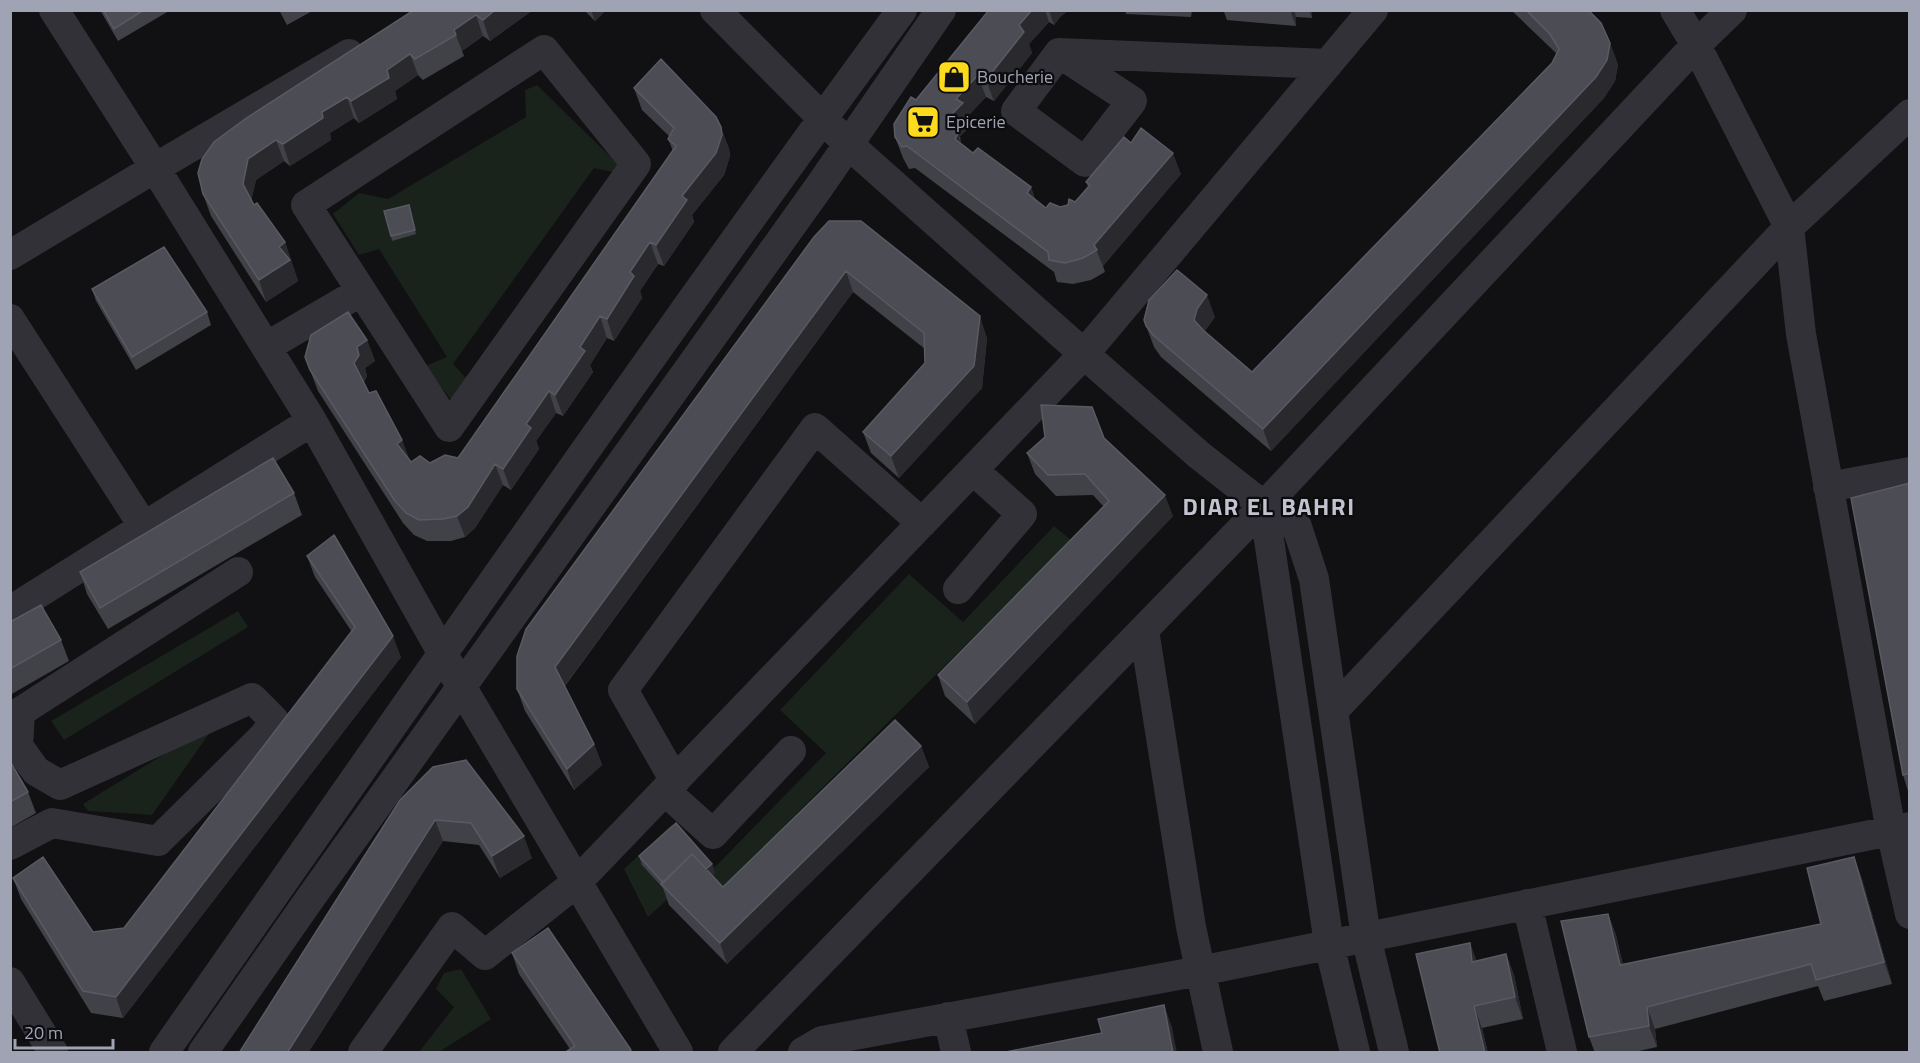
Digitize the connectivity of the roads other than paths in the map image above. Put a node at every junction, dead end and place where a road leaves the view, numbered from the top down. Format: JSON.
{"nodes":[{"id":1,"x":54,"y":10,"type":"edge"},
{"id":2,"x":715,"y":10,"type":"edge"},
{"id":3,"x":902,"y":10,"type":"edge"},
{"id":4,"x":941,"y":10,"type":"edge"},
{"id":5,"x":1374,"y":10,"type":"edge"},
{"id":6,"x":1675,"y":10,"type":"edge"},
{"id":7,"x":1732,"y":10,"type":"edge"},
{"id":8,"x":372,"y":41,"type":"edge"},
{"id":9,"x":1695,"y":45,"type":"junction"},
{"id":10,"x":1059,"y":53,"type":"dead end"},
{"id":11,"x":1329,"y":64,"type":"junction"},
{"id":12,"x":1910,"y":114,"type":"edge"},
{"id":13,"x":823,"y":118,"type":"junction"},
{"id":14,"x":848,"y":144,"type":"junction"},
{"id":15,"x":155,"y":168,"type":"junction"},
{"id":16,"x":1789,"y":227,"type":"junction"},
{"id":17,"x":10,"y":255,"type":"edge"},
{"id":18,"x":360,"y":292,"type":"junction"},
{"id":19,"x":10,"y":319,"type":"edge"},
{"id":20,"x":266,"y":347,"type":"junction"},
{"id":21,"x":1084,"y":354,"type":"junction"},
{"id":22,"x":312,"y":421,"type":"junction"},
{"id":23,"x":973,"y":470,"type":"junction"},
{"id":24,"x":1910,"y":472,"type":"edge"},
{"id":25,"x":1828,"y":487,"type":"junction"},
{"id":26,"x":1264,"y":507,"type":"junction"},
{"id":27,"x":922,"y":523,"type":"junction"},
{"id":28,"x":144,"y":527,"type":"junction"},
{"id":29,"x":238,"y":572,"type":"dead end"},
{"id":30,"x":958,"y":589,"type":"dead end"},
{"id":31,"x":10,"y":611,"type":"edge"},
{"id":32,"x":1144,"y":630,"type":"junction"},
{"id":33,"x":443,"y":654,"type":"junction"},
{"id":34,"x":462,"y":688,"type":"junction"},
{"id":35,"x":1334,"y":710,"type":"junction"},
{"id":36,"x":791,"y":752,"type":"dead end"},
{"id":37,"x":60,"y":785,"type":"junction"},
{"id":38,"x":670,"y":786,"type":"junction"},
{"id":39,"x":52,"y":823,"type":"junction"},
{"id":40,"x":1900,"y":829,"type":"edge"},
{"id":41,"x":10,"y":845,"type":"edge"},
{"id":42,"x":577,"y":882,"type":"junction"},
{"id":43,"x":1527,"y":904,"type":"junction"},
{"id":44,"x":1910,"y":914,"type":"edge"},
{"id":45,"x":1366,"y":936,"type":"junction"},
{"id":46,"x":1329,"y":944,"type":"junction"},
{"id":47,"x":1200,"y":971,"type":"junction"},
{"id":48,"x":10,"y":982,"type":"edge"},
{"id":49,"x":948,"y":1017,"type":"junction"},
{"id":50,"x":53,"y":1053,"type":"edge"},
{"id":51,"x":164,"y":1053,"type":"edge"},
{"id":52,"x":203,"y":1053,"type":"edge"},
{"id":53,"x":363,"y":1053,"type":"edge"},
{"id":54,"x":678,"y":1053,"type":"edge"},
{"id":55,"x":733,"y":1053,"type":"edge"},
{"id":56,"x":803,"y":1053,"type":"edge"},
{"id":57,"x":956,"y":1053,"type":"edge"},
{"id":58,"x":1218,"y":1053,"type":"edge"},
{"id":59,"x":1355,"y":1053,"type":"edge"},
{"id":60,"x":1394,"y":1053,"type":"edge"},
{"id":61,"x":1562,"y":1053,"type":"edge"}],
"edges":[{"from":1,"to":15,"type":"street"},
{"from":2,"to":13,"type":"street"},
{"from":3,"to":13,"type":"street"},
{"from":4,"to":14,"type":"street"},
{"from":5,"to":11,"type":"street"},
{"from":6,"to":9,"type":"street"},
{"from":7,"to":9,"type":"street"},
{"from":8,"to":15,"type":"street"},
{"from":9,"to":16,"type":"street"},
{"from":9,"to":26,"type":"street"},
{"from":10,"to":11,"type":"street"},
{"from":11,"to":21,"type":"street"},
{"from":12,"to":16,"type":"street"},
{"from":13,"to":14,"type":"street"},
{"from":13,"to":33,"type":"street"},
{"from":14,"to":21,"type":"street"},
{"from":14,"to":34,"type":"street"},
{"from":15,"to":17,"type":"street"},
{"from":15,"to":20,"type":"street"},
{"from":16,"to":25,"type":"street"},
{"from":16,"to":35,"type":"street"},
{"from":18,"to":18,"type":"street"},
{"from":18,"to":20,"type":"street"},
{"from":19,"to":28,"type":"street"},
{"from":20,"to":22,"type":"street"},
{"from":21,"to":23,"type":"street"},
{"from":21,"to":26,"type":"street"},
{"from":22,"to":28,"type":"street"},
{"from":22,"to":33,"type":"street"},
{"from":23,"to":27,"type":"street"},
{"from":23,"to":30,"type":"street"},
{"from":24,"to":25,"type":"street"},
{"from":25,"to":40,"type":"street"},
{"from":26,"to":32,"type":"street"},
{"from":26,"to":35,"type":"street"},
{"from":26,"to":46,"type":"street"},
{"from":27,"to":38,"type":"street"},
{"from":27,"to":38,"type":"street"},
{"from":28,"to":31,"type":"street"},
{"from":29,"to":37,"type":"street"},
{"from":32,"to":47,"type":"street"},
{"from":32,"to":55,"type":"street"},
{"from":33,"to":34,"type":"street"},
{"from":33,"to":51,"type":"street"},
{"from":34,"to":42,"type":"street"},
{"from":34,"to":52,"type":"street"},
{"from":35,"to":45,"type":"street"},
{"from":36,"to":38,"type":"street"},
{"from":37,"to":39,"type":"street"},
{"from":37,"to":39,"type":"street"},
{"from":38,"to":42,"type":"street"},
{"from":39,"to":41,"type":"street"},
{"from":40,"to":43,"type":"street"},
{"from":40,"to":44,"type":"street"},
{"from":42,"to":53,"type":"street"},
{"from":42,"to":54,"type":"street"},
{"from":43,"to":45,"type":"street"},
{"from":43,"to":61,"type":"street"},
{"from":45,"to":46,"type":"street"},
{"from":45,"to":60,"type":"street"},
{"from":46,"to":47,"type":"street"},
{"from":46,"to":59,"type":"street"},
{"from":47,"to":49,"type":"street"},
{"from":47,"to":58,"type":"street"},
{"from":48,"to":50,"type":"street"},
{"from":49,"to":56,"type":"street"},
{"from":49,"to":57,"type":"street"}]}
